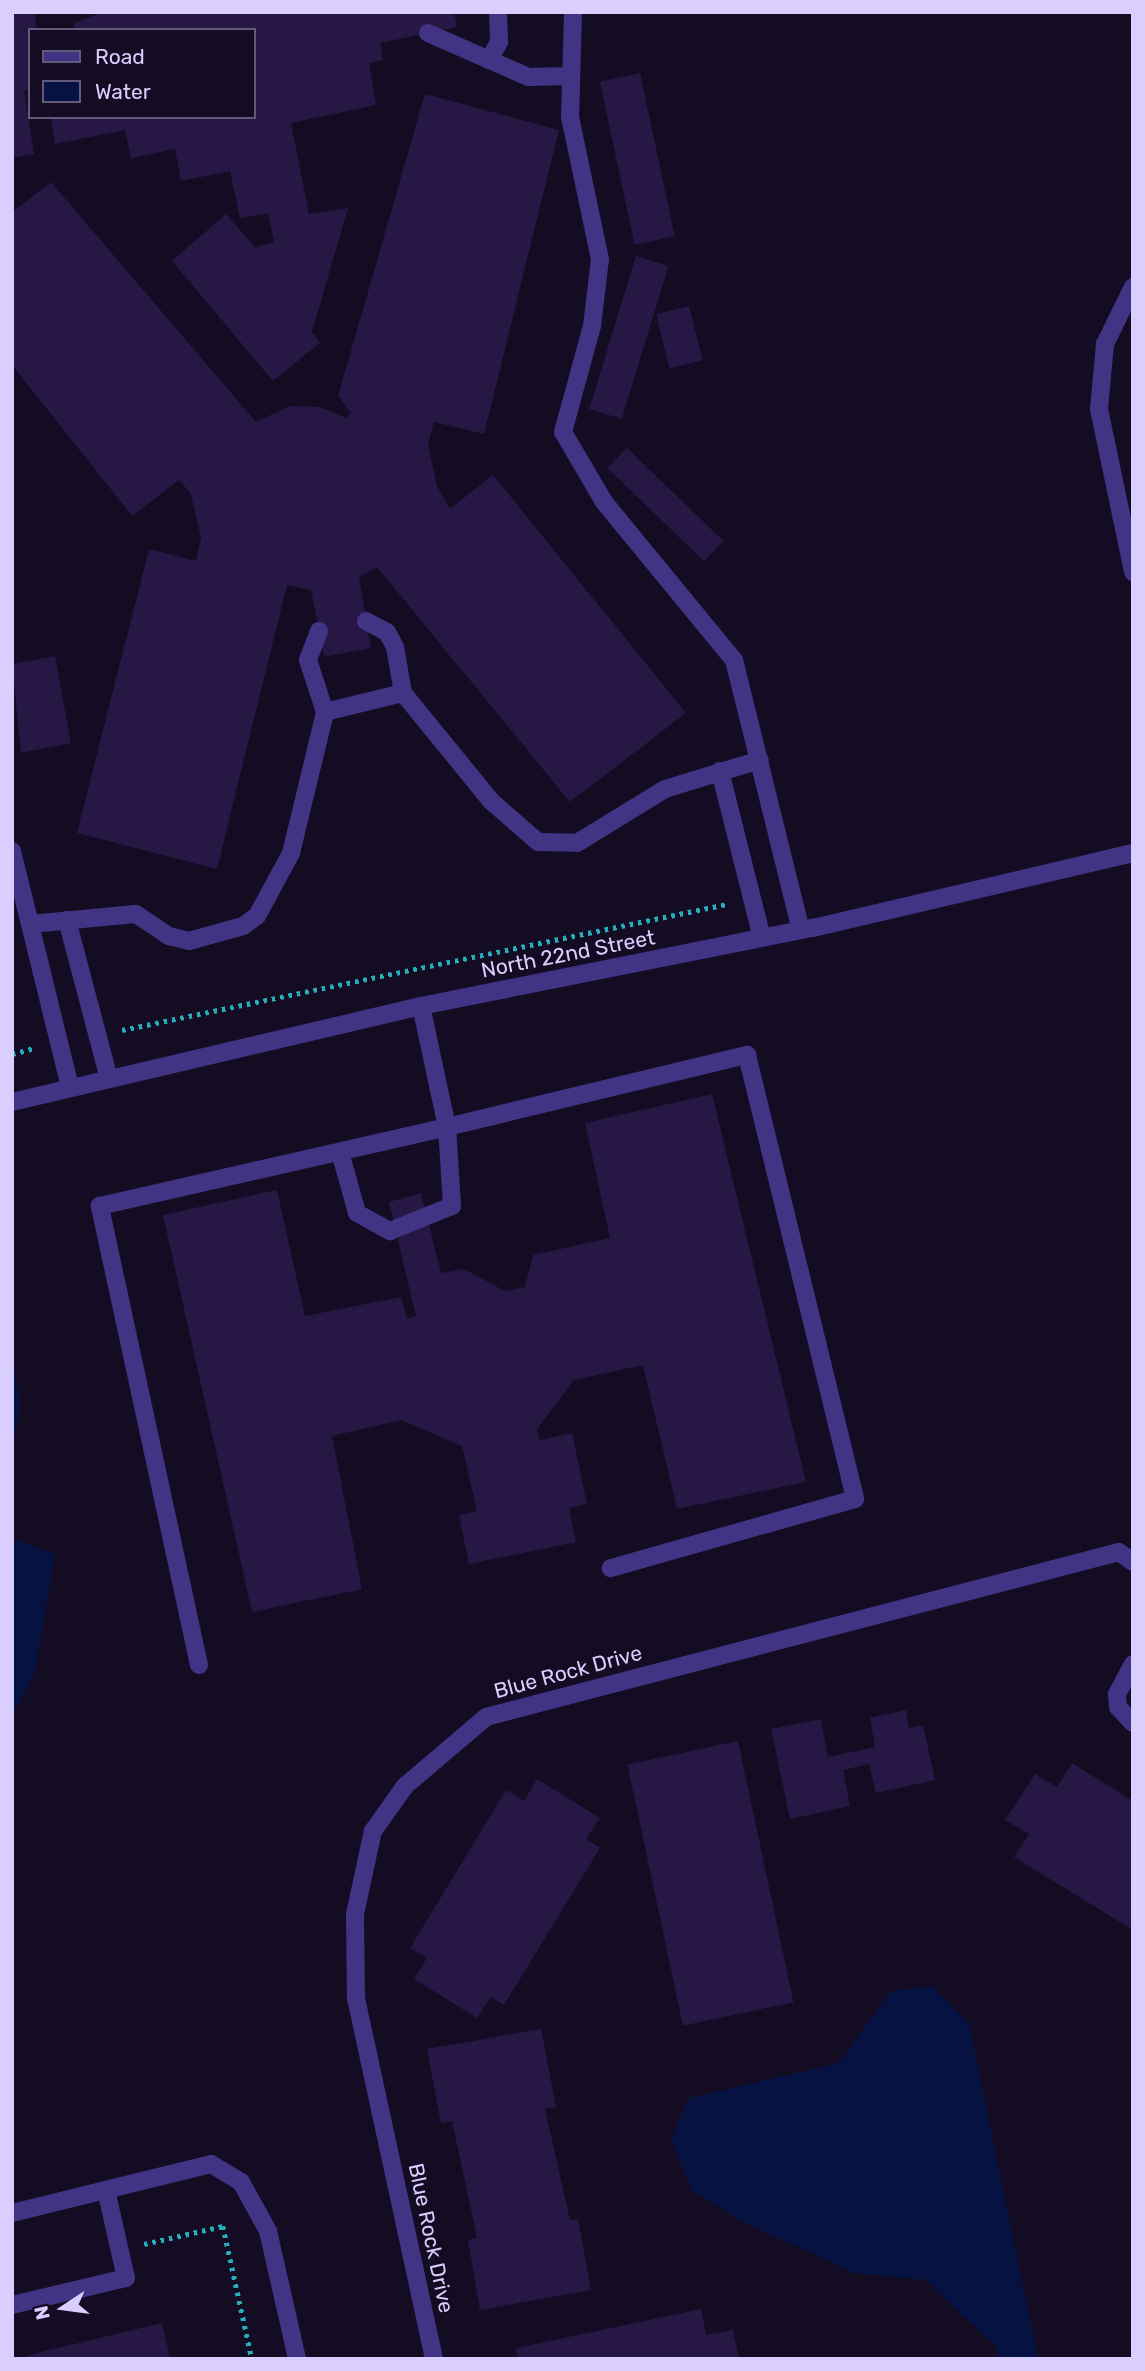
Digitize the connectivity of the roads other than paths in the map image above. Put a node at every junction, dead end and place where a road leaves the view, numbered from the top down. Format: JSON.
{"nodes":[{"id":1,"x":498,"y":12,"type":"edge"},
{"id":2,"x":573,"y":12,"type":"edge"},
{"id":3,"x":428,"y":33,"type":"dead end"},
{"id":4,"x":489,"y":60,"type":"junction"},
{"id":5,"x":571,"y":76,"type":"junction"},
{"id":6,"x":1133,"y":287,"type":"edge"},
{"id":7,"x":1126,"y":516,"type":"edge"},
{"id":8,"x":1133,"y":572,"type":"edge"},
{"id":9,"x":366,"y":621,"type":"dead end"},
{"id":10,"x":319,"y":631,"type":"dead end"},
{"id":11,"x":403,"y":692,"type":"junction"},
{"id":12,"x":325,"y":712,"type":"junction"},
{"id":13,"x":760,"y":760,"type":"junction"},
{"id":14,"x":720,"y":771,"type":"junction"},
{"id":15,"x":12,"y":851,"type":"edge"},
{"id":16,"x":1133,"y":853,"type":"edge"},
{"id":17,"x":67,"y":920,"type":"junction"},
{"id":18,"x":30,"y":924,"type":"junction"},
{"id":19,"x":801,"y":930,"type":"junction"},
{"id":20,"x":762,"y":938,"type":"junction"},
{"id":21,"x":421,"y":1006,"type":"junction"},
{"id":22,"x":109,"y":1079,"type":"junction"},
{"id":23,"x":70,"y":1088,"type":"junction"},
{"id":24,"x":12,"y":1102,"type":"edge"},
{"id":25,"x":447,"y":1127,"type":"junction"},
{"id":26,"x":340,"y":1152,"type":"junction"},
{"id":27,"x":1133,"y":1562,"type":"edge"},
{"id":28,"x":611,"y":1568,"type":"dead end"},
{"id":29,"x":1133,"y":1664,"type":"edge"},
{"id":30,"x":199,"y":1665,"type":"dead end"},
{"id":31,"x":1133,"y":1723,"type":"edge"},
{"id":32,"x":106,"y":2190,"type":"junction"},
{"id":33,"x":12,"y":2213,"type":"edge"},
{"id":34,"x":12,"y":2305,"type":"edge"},
{"id":35,"x":297,"y":2359,"type":"edge"},
{"id":36,"x":434,"y":2359,"type":"edge"}],
"edges":[{"from":1,"to":4,"type":"street"},
{"from":2,"to":5,"type":"street"},
{"from":3,"to":4,"type":"street"},
{"from":4,"to":5,"type":"street"},
{"from":5,"to":13,"type":"street"},
{"from":6,"to":7,"type":"street"},
{"from":7,"to":8,"type":"street"},
{"from":9,"to":11,"type":"street"},
{"from":10,"to":12,"type":"street"},
{"from":11,"to":12,"type":"street"},
{"from":11,"to":14,"type":"street"},
{"from":12,"to":17,"type":"street"},
{"from":13,"to":14,"type":"street"},
{"from":13,"to":19,"type":"street"},
{"from":14,"to":20,"type":"street"},
{"from":15,"to":18,"type":"street"},
{"from":16,"to":19,"type":"street","name":"North 22nd Street"},
{"from":17,"to":18,"type":"street"},
{"from":17,"to":22,"type":"street"},
{"from":18,"to":23,"type":"street"},
{"from":19,"to":20,"type":"street","name":"North 22nd Street"},
{"from":20,"to":21,"type":"street","name":"North 22nd Street"},
{"from":21,"to":22,"type":"street","name":"North 22nd Street"},
{"from":21,"to":25,"type":"street"},
{"from":22,"to":23,"type":"street","name":"North 22nd Street"},
{"from":23,"to":24,"type":"street","name":"North 22nd Street"},
{"from":25,"to":26,"type":"street"},
{"from":25,"to":26,"type":"street"},
{"from":25,"to":28,"type":"street"},
{"from":26,"to":30,"type":"street"},
{"from":27,"to":36,"type":"street","name":"Blue Rock Drive"},
{"from":29,"to":31,"type":"street"},
{"from":32,"to":33,"type":"street"},
{"from":32,"to":34,"type":"street"},
{"from":32,"to":35,"type":"street"}]}
